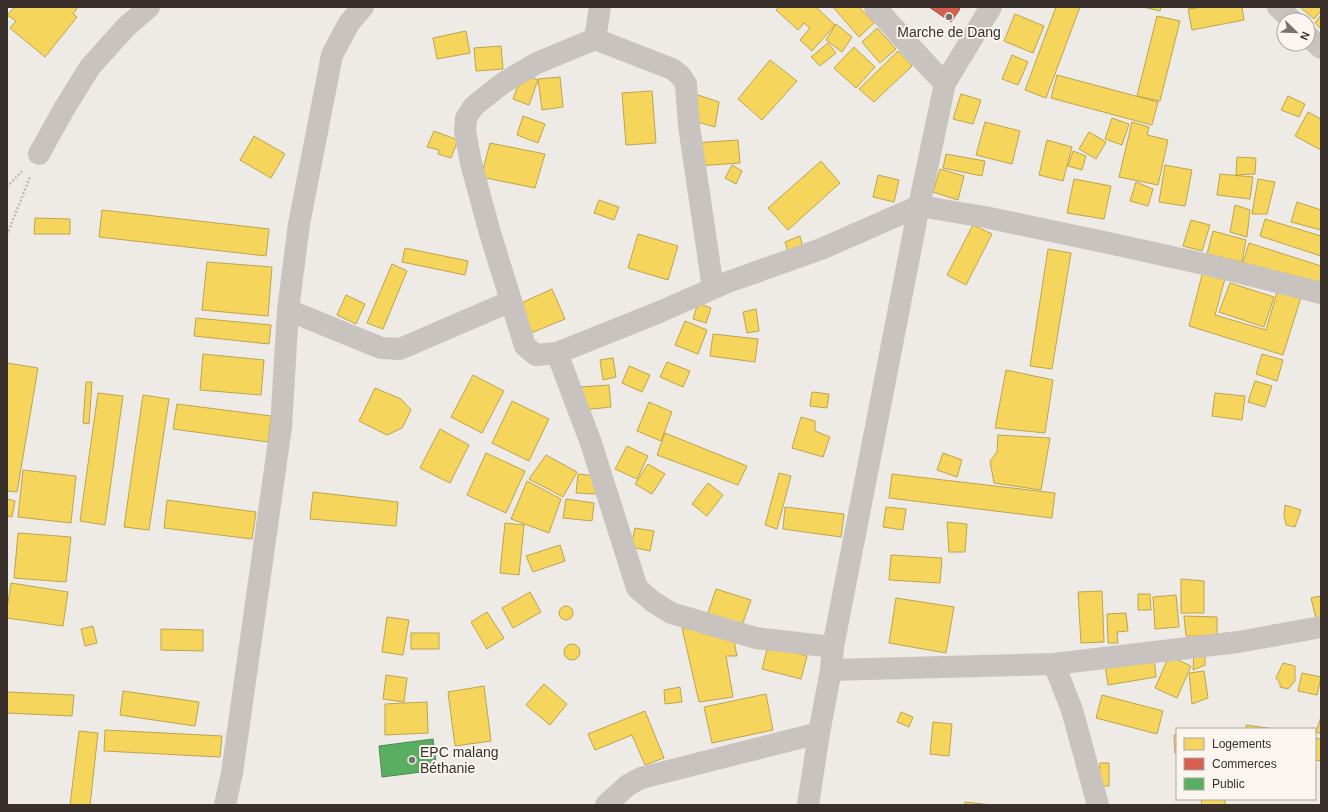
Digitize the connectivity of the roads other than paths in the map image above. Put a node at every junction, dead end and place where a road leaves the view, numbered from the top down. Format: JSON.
{"nodes":[{"id":1,"x":149,"y":7,"type":"edge"},
{"id":2,"x":363,"y":7,"type":"edge"},
{"id":3,"x":600,"y":7,"type":"edge"},
{"id":4,"x":875,"y":7,"type":"edge"},
{"id":5,"x":991,"y":7,"type":"edge"},
{"id":6,"x":595,"y":39,"type":"junction"},
{"id":7,"x":945,"y":83,"type":"junction"},
{"id":8,"x":38,"y":154,"type":"road end"},
{"id":9,"x":919,"y":206,"type":"junction"},
{"id":10,"x":713,"y":288,"type":"junction"},
{"id":11,"x":1321,"y":293,"type":"edge"},
{"id":12,"x":511,"y":301,"type":"junction"},
{"id":13,"x":288,"y":310,"type":"junction"},
{"id":14,"x":557,"y":353,"type":"junction"},
{"id":15,"x":1321,"y":627,"type":"edge"},
{"id":16,"x":833,"y":648,"type":"junction"},
{"id":17,"x":1054,"y":664,"type":"junction"},
{"id":18,"x":831,"y":670,"type":"junction"},
{"id":19,"x":819,"y":732,"type":"junction"},
{"id":20,"x":225,"y":805,"type":"edge"},
{"id":21,"x":606,"y":805,"type":"edge"},
{"id":22,"x":808,"y":805,"type":"edge"},
{"id":23,"x":1098,"y":805,"type":"edge"}],
"edges":[{"from":1,"to":8,"type":"street"},
{"from":2,"to":13,"type":"street"},
{"from":3,"to":6,"type":"street"},
{"from":4,"to":7,"type":"street"},
{"from":5,"to":7,"type":"street"},
{"from":6,"to":10,"type":"street"},
{"from":6,"to":12,"type":"street"},
{"from":7,"to":9,"type":"street"},
{"from":9,"to":10,"type":"street"},
{"from":9,"to":11,"type":"street"},
{"from":9,"to":16,"type":"street"},
{"from":10,"to":14,"type":"street"},
{"from":12,"to":13,"type":"street"},
{"from":12,"to":14,"type":"street"},
{"from":13,"to":20,"type":"street"},
{"from":14,"to":16,"type":"street"},
{"from":15,"to":17,"type":"street"},
{"from":16,"to":18,"type":"street"},
{"from":17,"to":18,"type":"street"},
{"from":17,"to":23,"type":"street"},
{"from":18,"to":19,"type":"street"},
{"from":19,"to":21,"type":"street"},
{"from":19,"to":22,"type":"street"}]}
